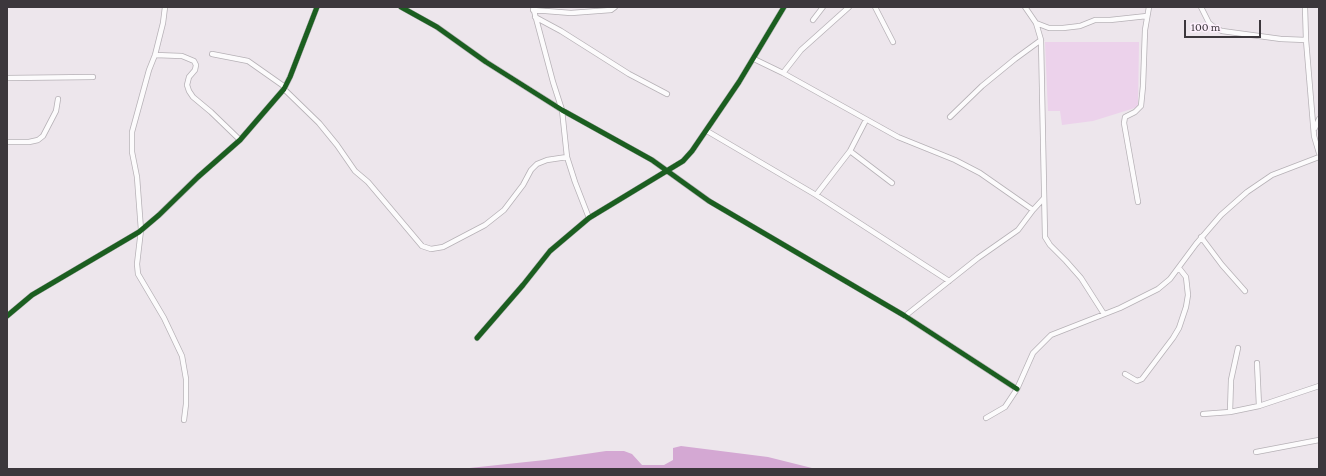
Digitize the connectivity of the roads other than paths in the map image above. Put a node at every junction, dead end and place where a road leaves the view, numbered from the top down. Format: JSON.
{"nodes":[{"id":1,"x":165,"y":7,"type":"edge"},
{"id":2,"x":317,"y":7,"type":"edge"},
{"id":3,"x":401,"y":7,"type":"edge"},
{"id":4,"x":615,"y":7,"type":"edge"},
{"id":5,"x":784,"y":7,"type":"edge"},
{"id":6,"x":823,"y":7,"type":"edge"},
{"id":7,"x":849,"y":7,"type":"edge"},
{"id":8,"x":875,"y":7,"type":"edge"},
{"id":9,"x":1025,"y":7,"type":"edge"},
{"id":10,"x":1149,"y":7,"type":"edge"},
{"id":11,"x":1202,"y":7,"type":"edge"},
{"id":12,"x":1305,"y":7,"type":"edge"},
{"id":13,"x":533,"y":8,"type":"edge"},
{"id":14,"x":1147,"y":16,"type":"junction"},
{"id":15,"x":535,"y":17,"type":"junction"},
{"id":16,"x":813,"y":20,"type":"dead end"},
{"id":17,"x":1036,"y":23,"type":"junction"},
{"id":18,"x":1041,"y":40,"type":"junction"},
{"id":19,"x":1306,"y":40,"type":"junction"},
{"id":20,"x":893,"y":42,"type":"dead end"},
{"id":21,"x":212,"y":54,"type":"dead end"},
{"id":22,"x":155,"y":55,"type":"junction"},
{"id":23,"x":754,"y":59,"type":"junction"},
{"id":24,"x":783,"y":73,"type":"junction"},
{"id":25,"x":93,"y":77,"type":"dead end"},
{"id":26,"x":7,"y":78,"type":"edge"},
{"id":27,"x":284,"y":88,"type":"junction"},
{"id":28,"x":667,"y":94,"type":"dead end"},
{"id":29,"x":58,"y":99,"type":"dead end"},
{"id":30,"x":562,"y":110,"type":"junction"},
{"id":31,"x":950,"y":117,"type":"dead end"},
{"id":32,"x":866,"y":120,"type":"junction"},
{"id":33,"x":1318,"y":122,"type":"edge"},
{"id":34,"x":1314,"y":130,"type":"junction"},
{"id":35,"x":707,"y":131,"type":"junction"},
{"id":36,"x":240,"y":140,"type":"junction"},
{"id":37,"x":7,"y":142,"type":"edge"},
{"id":38,"x":850,"y":151,"type":"junction"},
{"id":39,"x":1319,"y":153,"type":"edge"},
{"id":40,"x":567,"y":157,"type":"junction"},
{"id":41,"x":1319,"y":158,"type":"edge"},
{"id":42,"x":667,"y":171,"type":"junction"},
{"id":43,"x":892,"y":183,"type":"dead end"},
{"id":44,"x":816,"y":195,"type":"junction"},
{"id":45,"x":1044,"y":198,"type":"junction"},
{"id":46,"x":1138,"y":202,"type":"dead end"},
{"id":47,"x":1033,"y":210,"type":"junction"},
{"id":48,"x":589,"y":218,"type":"junction"},
{"id":49,"x":142,"y":230,"type":"junction"},
{"id":50,"x":1201,"y":237,"type":"junction"},
{"id":51,"x":1179,"y":268,"type":"junction"},
{"id":52,"x":949,"y":281,"type":"junction"},
{"id":53,"x":1245,"y":290,"type":"dead end"},
{"id":54,"x":1104,"y":314,"type":"junction"},
{"id":55,"x":7,"y":316,"type":"edge"},
{"id":56,"x":905,"y":316,"type":"junction"},
{"id":57,"x":477,"y":338,"type":"dead end"},
{"id":58,"x":1238,"y":348,"type":"dead end"},
{"id":59,"x":1257,"y":362,"type":"dead end"},
{"id":60,"x":1125,"y":374,"type":"dead end"},
{"id":61,"x":1319,"y":386,"type":"edge"},
{"id":62,"x":1017,"y":389,"type":"junction"},
{"id":63,"x":1260,"y":406,"type":"junction"},
{"id":64,"x":1230,"y":412,"type":"junction"},
{"id":65,"x":1203,"y":414,"type":"dead end"},
{"id":66,"x":986,"y":418,"type":"dead end"},
{"id":67,"x":184,"y":420,"type":"dead end"},
{"id":68,"x":1319,"y":440,"type":"edge"},
{"id":69,"x":1256,"y":452,"type":"dead end"}],
"edges":[{"from":1,"to":22,"type":"street"},
{"from":2,"to":27,"type":"street"},
{"from":3,"to":30,"type":"street"},
{"from":4,"to":13,"type":"street"},
{"from":5,"to":23,"type":"street"},
{"from":6,"to":16,"type":"street"},
{"from":7,"to":24,"type":"street"},
{"from":8,"to":20,"type":"street"},
{"from":9,"to":17,"type":"street"},
{"from":10,"to":14,"type":"street"},
{"from":11,"to":19,"type":"street"},
{"from":12,"to":19,"type":"street"},
{"from":13,"to":15,"type":"street"},
{"from":14,"to":17,"type":"street"},
{"from":14,"to":46,"type":"street"},
{"from":15,"to":28,"type":"street"},
{"from":15,"to":30,"type":"street"},
{"from":17,"to":18,"type":"street"},
{"from":18,"to":31,"type":"street"},
{"from":18,"to":45,"type":"street"},
{"from":19,"to":34,"type":"street"},
{"from":21,"to":27,"type":"street"},
{"from":22,"to":36,"type":"street"},
{"from":22,"to":49,"type":"street"},
{"from":23,"to":24,"type":"street"},
{"from":23,"to":35,"type":"street"},
{"from":24,"to":32,"type":"street"},
{"from":25,"to":26,"type":"street"},
{"from":27,"to":36,"type":"street"},
{"from":27,"to":40,"type":"street"},
{"from":29,"to":37,"type":"street"},
{"from":30,"to":40,"type":"street"},
{"from":30,"to":42,"type":"street"},
{"from":32,"to":38,"type":"street"},
{"from":32,"to":47,"type":"street"},
{"from":33,"to":34,"type":"street"},
{"from":34,"to":39,"type":"street"},
{"from":35,"to":42,"type":"street"},
{"from":35,"to":44,"type":"street"},
{"from":36,"to":49,"type":"street"},
{"from":38,"to":43,"type":"street"},
{"from":38,"to":44,"type":"street"},
{"from":40,"to":48,"type":"street"},
{"from":41,"to":50,"type":"street"},
{"from":42,"to":48,"type":"street"},
{"from":42,"to":56,"type":"street"},
{"from":44,"to":52,"type":"street"},
{"from":45,"to":47,"type":"street"},
{"from":45,"to":54,"type":"street"},
{"from":47,"to":52,"type":"street"},
{"from":48,"to":57,"type":"street"},
{"from":49,"to":55,"type":"street"},
{"from":49,"to":67,"type":"street"},
{"from":50,"to":51,"type":"street"},
{"from":50,"to":53,"type":"street"},
{"from":51,"to":54,"type":"street"},
{"from":51,"to":60,"type":"street"},
{"from":52,"to":56,"type":"street"},
{"from":54,"to":62,"type":"street"},
{"from":56,"to":62,"type":"street"},
{"from":58,"to":64,"type":"street"},
{"from":59,"to":63,"type":"street"},
{"from":61,"to":63,"type":"street"},
{"from":62,"to":66,"type":"street"},
{"from":63,"to":64,"type":"street"},
{"from":64,"to":65,"type":"street"},
{"from":68,"to":69,"type":"street"}]}
